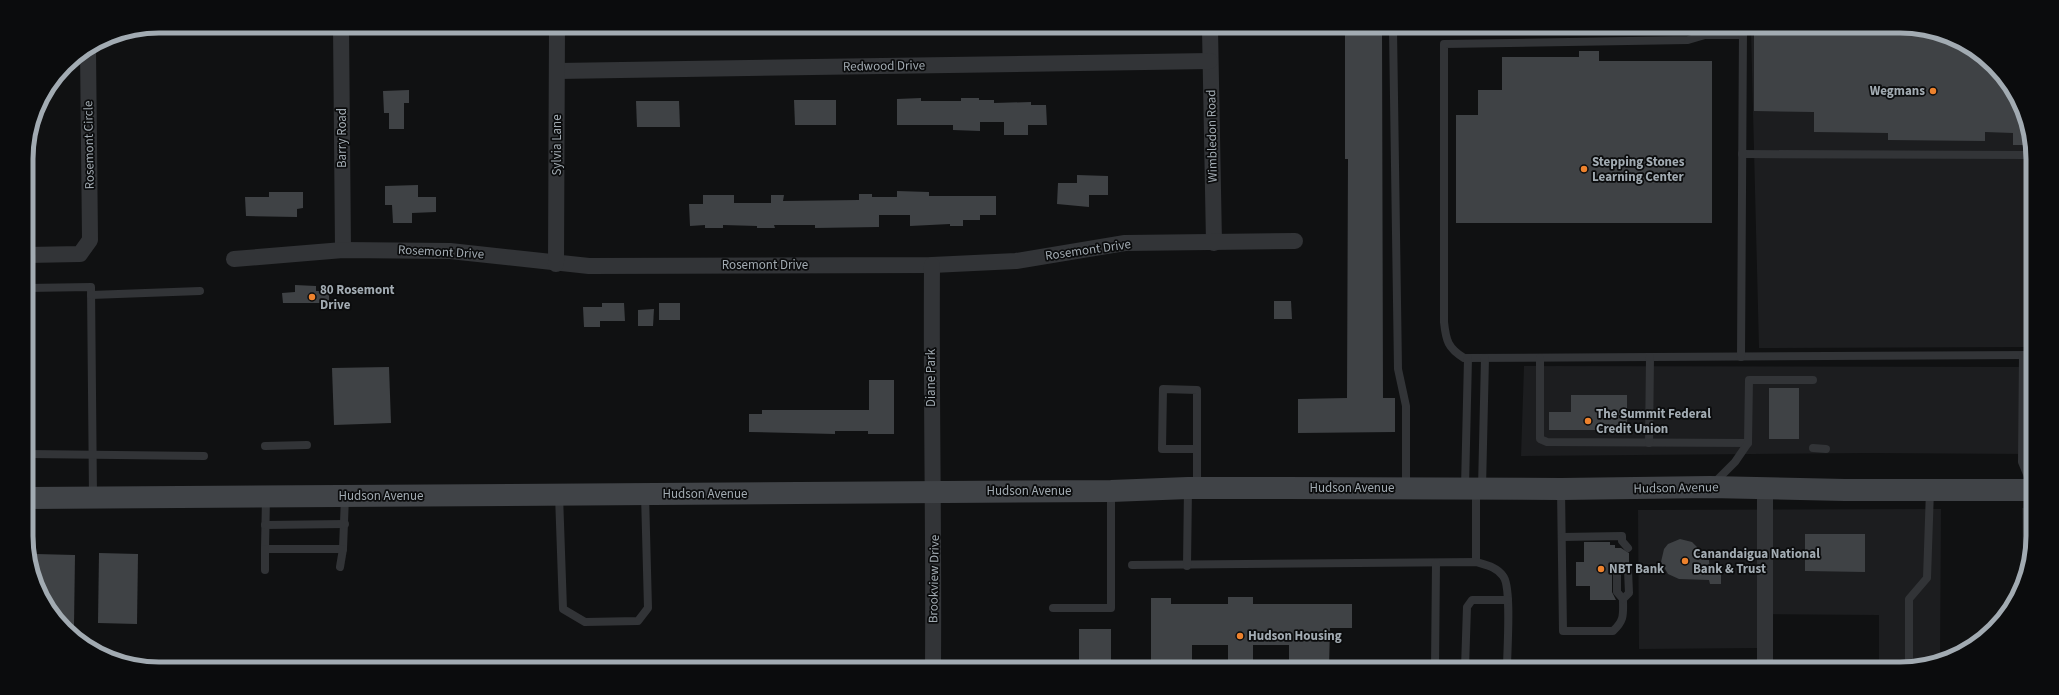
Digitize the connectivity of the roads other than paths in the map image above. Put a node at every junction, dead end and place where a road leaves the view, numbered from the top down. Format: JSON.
{"nodes":[{"id":1,"x":341,"y":33,"type":"edge"},
{"id":2,"x":557,"y":33,"type":"edge"},
{"id":3,"x":1210,"y":33,"type":"edge"},
{"id":4,"x":1393,"y":33,"type":"edge"},
{"id":5,"x":1743,"y":33,"type":"edge"},
{"id":6,"x":88,"y":55,"type":"edge"},
{"id":7,"x":1210,"y":61,"type":"junction"},
{"id":8,"x":558,"y":70,"type":"junction"},
{"id":9,"x":1742,"y":154,"type":"junction"},
{"id":10,"x":2026,"y":155,"type":"edge"},
{"id":11,"x":1295,"y":241,"type":"dead end"},
{"id":12,"x":1214,"y":243,"type":"junction"},
{"id":13,"x":343,"y":250,"type":"junction"},
{"id":14,"x":33,"y":255,"type":"edge"},
{"id":15,"x":234,"y":259,"type":"dead end"},
{"id":16,"x":556,"y":264,"type":"junction"},
{"id":17,"x":932,"y":265,"type":"junction"},
{"id":18,"x":33,"y":288,"type":"edge"},
{"id":19,"x":200,"y":291,"type":"dead end"},
{"id":20,"x":91,"y":295,"type":"junction"},
{"id":21,"x":2026,"y":355,"type":"edge"},
{"id":22,"x":1650,"y":357,"type":"junction"},
{"id":23,"x":1742,"y":357,"type":"junction"},
{"id":24,"x":1468,"y":358,"type":"junction"},
{"id":25,"x":1485,"y":358,"type":"junction"},
{"id":26,"x":1540,"y":358,"type":"junction"},
{"id":27,"x":1813,"y":380,"type":"dead end"},
{"id":28,"x":1649,"y":443,"type":"junction"},
{"id":29,"x":1748,"y":443,"type":"junction"},
{"id":30,"x":307,"y":445,"type":"dead end"},
{"id":31,"x":265,"y":446,"type":"dead end"},
{"id":32,"x":1812,"y":448,"type":"dead end"},
{"id":33,"x":1826,"y":449,"type":"dead end"},
{"id":34,"x":1197,"y":450,"type":"junction"},
{"id":35,"x":33,"y":454,"type":"edge"},
{"id":36,"x":92,"y":456,"type":"junction"},
{"id":37,"x":204,"y":456,"type":"dead end"},
{"id":38,"x":2026,"y":472,"type":"edge"},
{"id":39,"x":1710,"y":487,"type":"junction"},
{"id":40,"x":1193,"y":488,"type":"junction"},
{"id":41,"x":1406,"y":488,"type":"junction"},
{"id":42,"x":1765,"y":488,"type":"junction"},
{"id":43,"x":1474,"y":489,"type":"junction"},
{"id":44,"x":1562,"y":489,"type":"junction"},
{"id":45,"x":1930,"y":490,"type":"junction"},
{"id":46,"x":2026,"y":490,"type":"edge"},
{"id":47,"x":1111,"y":491,"type":"junction"},
{"id":48,"x":934,"y":492,"type":"junction"},
{"id":49,"x":559,"y":494,"type":"junction"},
{"id":50,"x":644,"y":494,"type":"junction"},
{"id":51,"x":266,"y":496,"type":"junction"},
{"id":52,"x":345,"y":496,"type":"junction"},
{"id":53,"x":33,"y":498,"type":"edge"},
{"id":54,"x":93,"y":498,"type":"junction"},
{"id":55,"x":345,"y":524,"type":"junction"},
{"id":56,"x":266,"y":525,"type":"junction"},
{"id":57,"x":1562,"y":537,"type":"junction"},
{"id":58,"x":1622,"y":546,"type":"dead end"},
{"id":59,"x":265,"y":549,"type":"junction"},
{"id":60,"x":343,"y":549,"type":"junction"},
{"id":61,"x":1476,"y":562,"type":"junction"},
{"id":62,"x":1436,"y":563,"type":"junction"},
{"id":63,"x":1132,"y":565,"type":"dead end"},
{"id":64,"x":1188,"y":566,"type":"junction"},
{"id":65,"x":340,"y":567,"type":"dead end"},
{"id":66,"x":265,"y":570,"type":"dead end"},
{"id":67,"x":1617,"y":570,"type":"dead end"},
{"id":68,"x":1628,"y":570,"type":"dead end"},
{"id":69,"x":1623,"y":599,"type":"junction"},
{"id":70,"x":1508,"y":600,"type":"junction"},
{"id":71,"x":1053,"y":608,"type":"dead end"},
{"id":72,"x":933,"y":662,"type":"edge"},
{"id":73,"x":1435,"y":662,"type":"edge"},
{"id":74,"x":1465,"y":662,"type":"edge"},
{"id":75,"x":1507,"y":662,"type":"edge"},
{"id":76,"x":1765,"y":662,"type":"edge"},
{"id":77,"x":1909,"y":662,"type":"edge"}],
"edges":[{"from":1,"to":13,"type":"street","name":"Barry Road"},
{"from":2,"to":8,"type":"street","name":"Sylvia Lane"},
{"from":3,"to":7,"type":"street","name":"Wimbledon Road"},
{"from":4,"to":41,"type":"lane"},
{"from":5,"to":9,"type":"lane"},
{"from":5,"to":24,"type":"lane"},
{"from":6,"to":14,"type":"street","name":"Rosemont Circle"},
{"from":7,"to":8,"type":"street","name":"Redwood Drive"},
{"from":7,"to":12,"type":"street","name":"Wimbledon Road"},
{"from":8,"to":16,"type":"street","name":"Sylvia Lane"},
{"from":9,"to":10,"type":"lane"},
{"from":9,"to":23,"type":"lane"},
{"from":11,"to":12,"type":"street","name":"Rosemont Drive"},
{"from":12,"to":17,"type":"street","name":"Rosemont Drive"},
{"from":13,"to":15,"type":"street","name":"Rosemont Drive"},
{"from":13,"to":16,"type":"street","name":"Rosemont Drive"},
{"from":16,"to":17,"type":"street","name":"Rosemont Drive"},
{"from":17,"to":48,"type":"street","name":"Diane Park"},
{"from":18,"to":20,"type":"lane"},
{"from":19,"to":20,"type":"lane"},
{"from":20,"to":36,"type":"lane"},
{"from":21,"to":23,"type":"lane"},
{"from":21,"to":38,"type":"lane"},
{"from":22,"to":23,"type":"lane"},
{"from":22,"to":26,"type":"lane"},
{"from":22,"to":28,"type":"lane"},
{"from":24,"to":25,"type":"lane"},
{"from":24,"to":43,"type":"lane"},
{"from":25,"to":26,"type":"lane"},
{"from":25,"to":43,"type":"lane"},
{"from":26,"to":28,"type":"lane"},
{"from":27,"to":29,"type":"lane"},
{"from":28,"to":29,"type":"lane"},
{"from":29,"to":39,"type":"lane"},
{"from":30,"to":31,"type":"lane"},
{"from":32,"to":33,"type":"lane"},
{"from":34,"to":34,"type":"lane"},
{"from":34,"to":40,"type":"lane"},
{"from":35,"to":36,"type":"lane"},
{"from":36,"to":37,"type":"lane"},
{"from":36,"to":54,"type":"lane"},
{"from":39,"to":42,"type":"main road","name":"Hudson Avenue"},
{"from":39,"to":44,"type":"main road","name":"Hudson Avenue"},
{"from":40,"to":41,"type":"main road","name":"Hudson Avenue"},
{"from":40,"to":47,"type":"main road","name":"Hudson Avenue"},
{"from":40,"to":64,"type":"lane"},
{"from":41,"to":43,"type":"main road","name":"Hudson Avenue"},
{"from":42,"to":45,"type":"main road","name":"Hudson Avenue"},
{"from":42,"to":76,"type":"street"},
{"from":43,"to":44,"type":"main road","name":"Hudson Avenue"},
{"from":43,"to":61,"type":"lane"},
{"from":44,"to":57,"type":"lane"},
{"from":45,"to":46,"type":"main road","name":"Hudson Avenue"},
{"from":45,"to":77,"type":"lane"},
{"from":47,"to":48,"type":"main road","name":"Hudson Avenue"},
{"from":47,"to":71,"type":"lane"},
{"from":48,"to":50,"type":"main road","name":"Hudson Avenue"},
{"from":48,"to":72,"type":"street","name":"Brookview Drive"},
{"from":49,"to":50,"type":"main road","name":"Hudson Avenue"},
{"from":49,"to":50,"type":"lane"},
{"from":49,"to":52,"type":"main road","name":"Hudson Avenue"},
{"from":51,"to":52,"type":"main road","name":"Hudson Avenue"},
{"from":51,"to":54,"type":"main road","name":"Hudson Avenue"},
{"from":51,"to":56,"type":"lane"},
{"from":52,"to":55,"type":"lane"},
{"from":53,"to":54,"type":"main road","name":"Hudson Avenue"},
{"from":55,"to":56,"type":"lane"},
{"from":55,"to":60,"type":"lane"},
{"from":56,"to":59,"type":"lane"},
{"from":57,"to":58,"type":"lane"},
{"from":57,"to":69,"type":"lane"},
{"from":59,"to":60,"type":"lane"},
{"from":59,"to":66,"type":"lane"},
{"from":60,"to":65,"type":"lane"},
{"from":61,"to":62,"type":"lane"},
{"from":61,"to":70,"type":"lane"},
{"from":62,"to":64,"type":"lane"},
{"from":62,"to":73,"type":"lane"},
{"from":63,"to":64,"type":"lane"},
{"from":67,"to":69,"type":"lane"},
{"from":68,"to":69,"type":"lane"},
{"from":70,"to":74,"type":"lane"},
{"from":70,"to":75,"type":"lane"}]}
